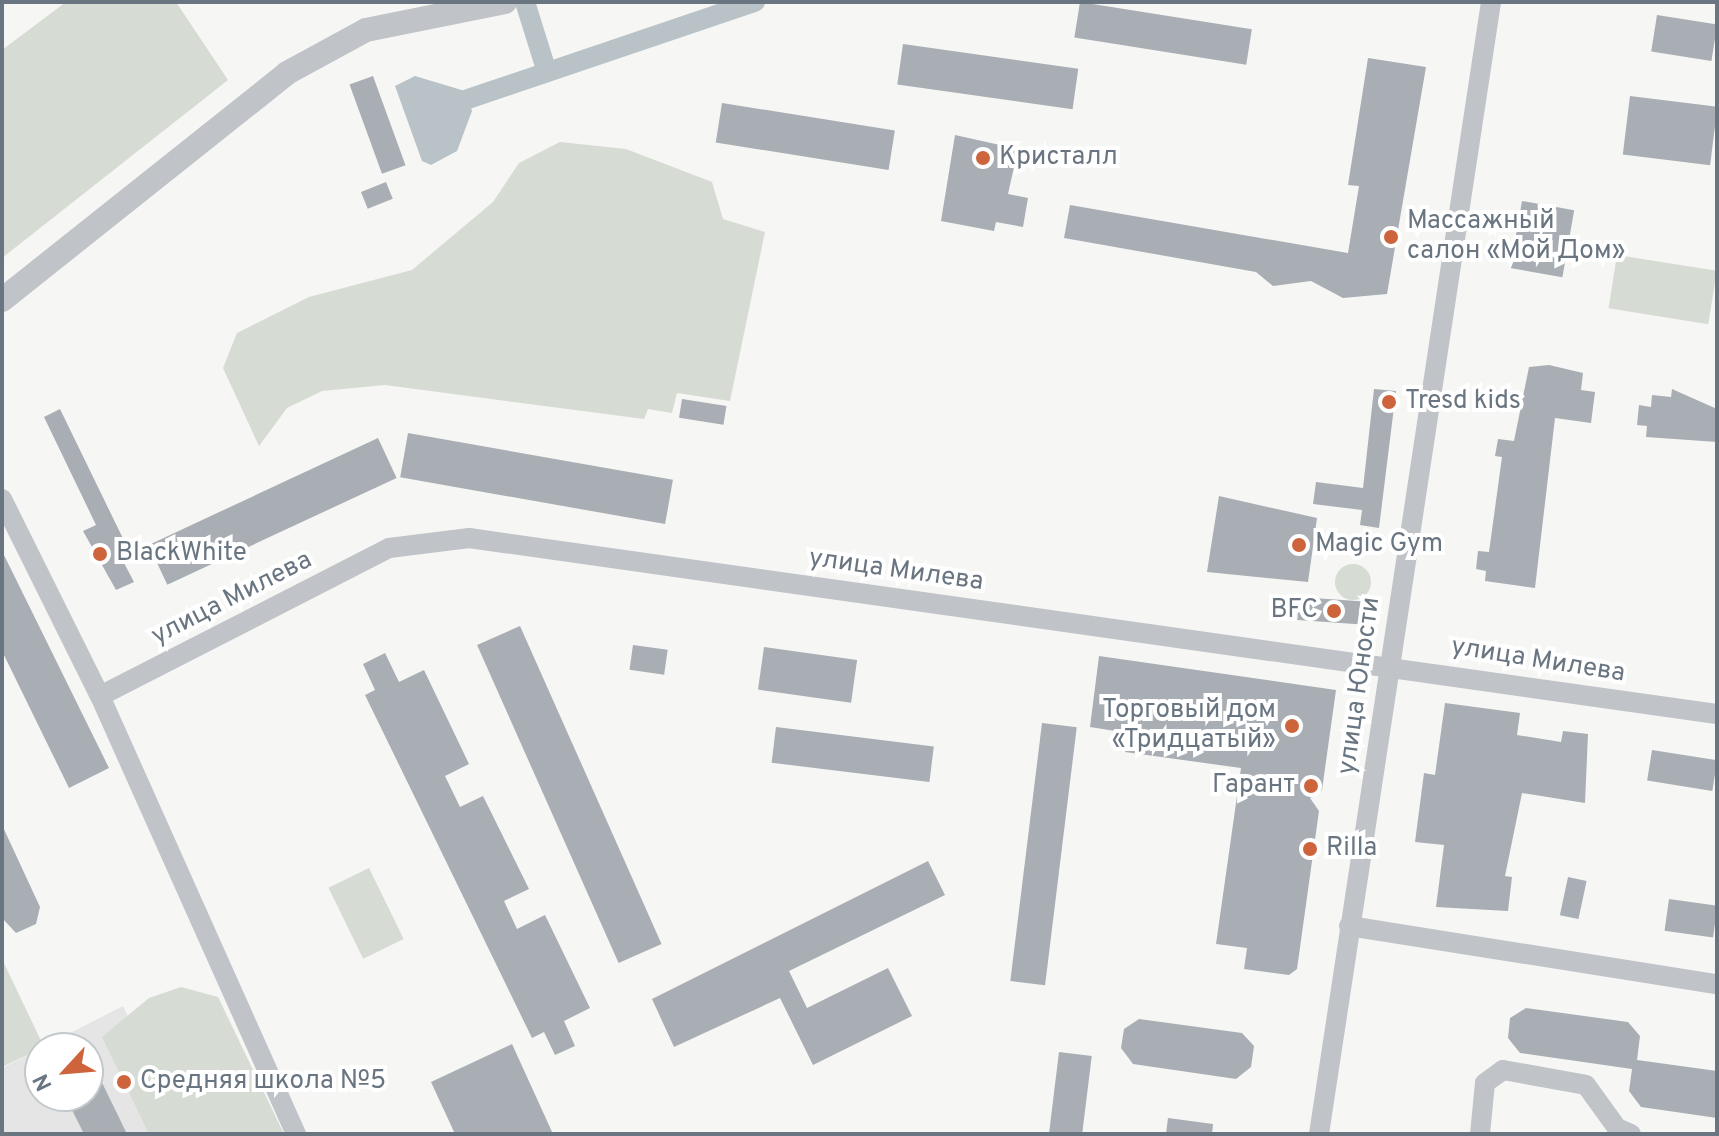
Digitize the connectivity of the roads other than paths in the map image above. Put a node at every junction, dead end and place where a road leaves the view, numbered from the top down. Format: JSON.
{"nodes":[{"id":1,"x":503,"y":2,"type":"edge"},
{"id":2,"x":471,"y":4,"type":"edge"},
{"id":3,"x":1489,"y":4,"type":"edge"},
{"id":4,"x":2,"y":300,"type":"edge"},
{"id":5,"x":2,"y":499,"type":"edge"},
{"id":6,"x":1391,"y":664,"type":"junction"},
{"id":7,"x":100,"y":696,"type":"junction"},
{"id":8,"x":1717,"y":714,"type":"edge"},
{"id":9,"x":1349,"y":926,"type":"junction"},
{"id":10,"x":1717,"y":984,"type":"edge"},
{"id":11,"x":296,"y":1134,"type":"edge"},
{"id":12,"x":1319,"y":1134,"type":"edge"},
{"id":13,"x":1480,"y":1134,"type":"edge"},
{"id":14,"x":1631,"y":1134,"type":"edge"}],
"edges":[{"from":1,"to":2,"type":"street"},
{"from":2,"to":4,"type":"street"},
{"from":3,"to":6,"type":"street","name":"улица Юности"},
{"from":5,"to":7,"type":"street"},
{"from":6,"to":7,"type":"street","name":"улица Милева"},
{"from":6,"to":8,"type":"street","name":"улица Милева"},
{"from":6,"to":9,"type":"street","name":"улица Юности"},
{"from":7,"to":11,"type":"street"},
{"from":9,"to":10,"type":"street"},
{"from":9,"to":12,"type":"street","name":"улица Юности"},
{"from":13,"to":14,"type":"street"}]}
